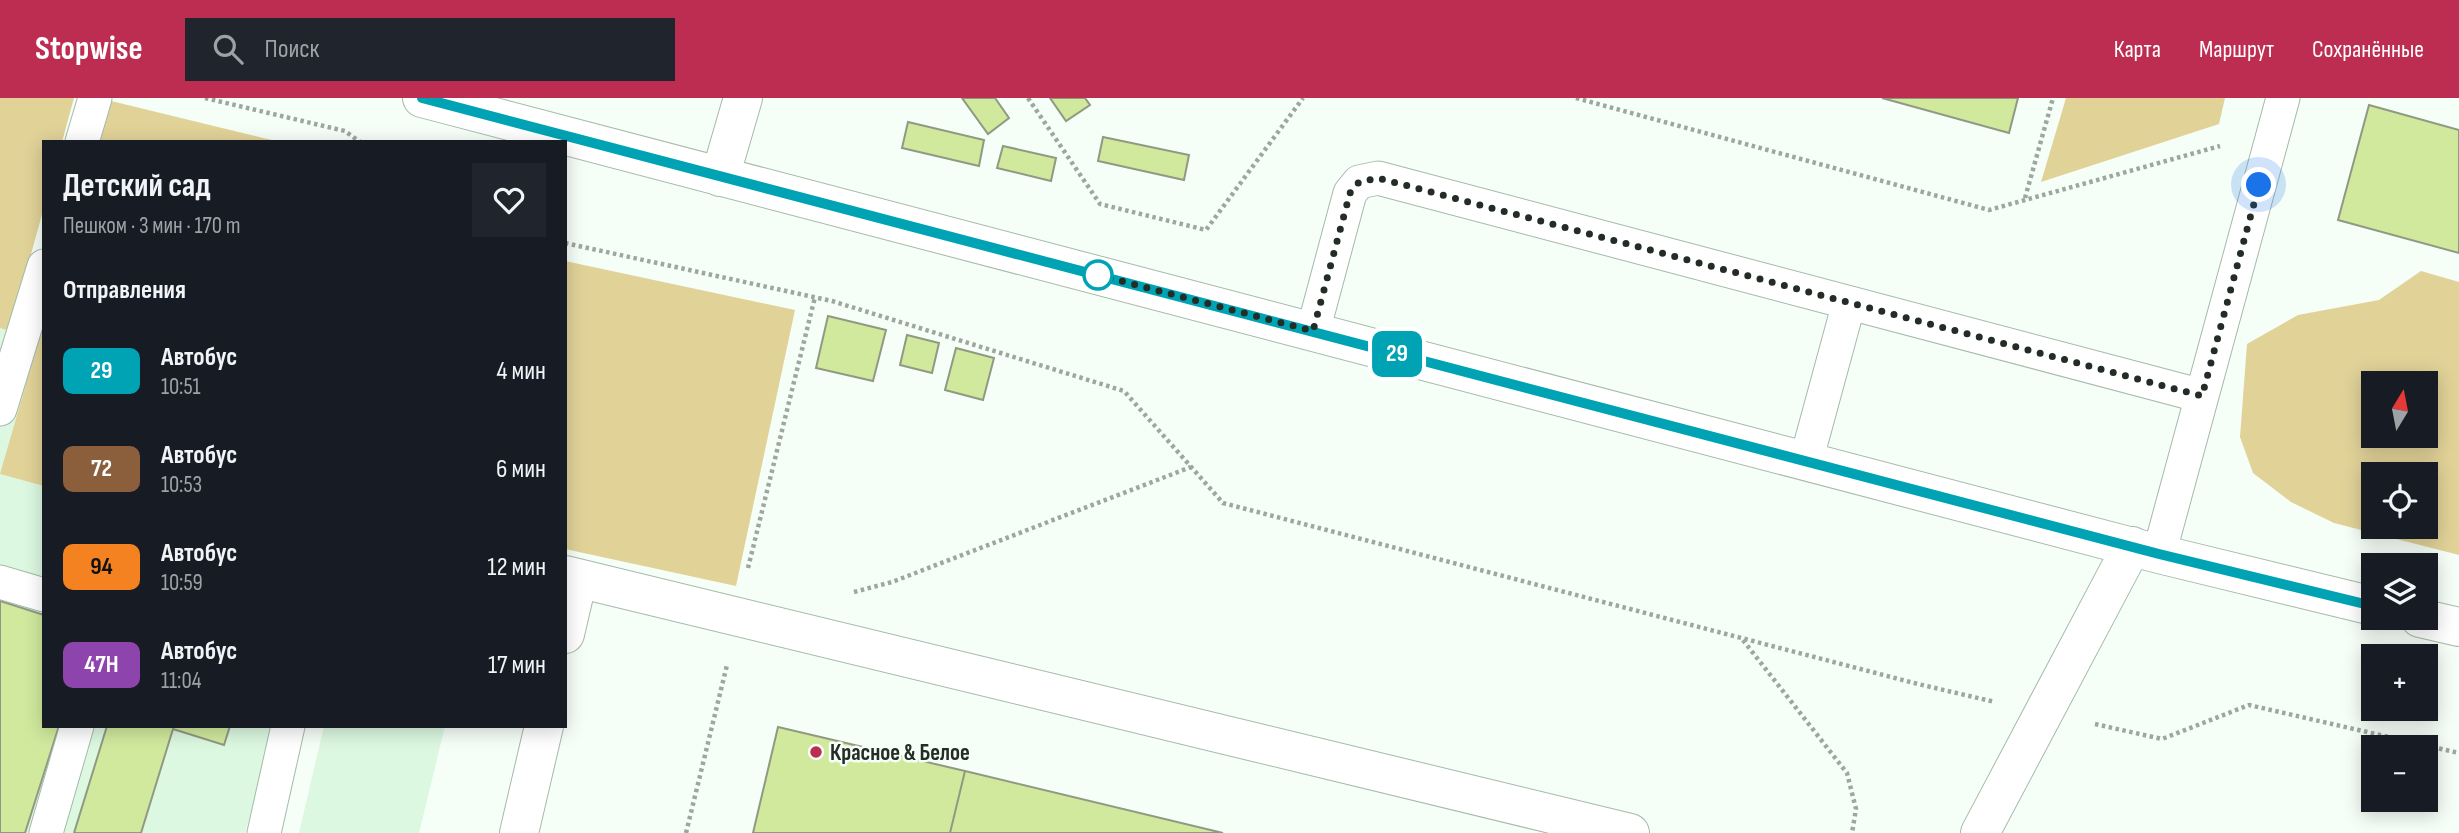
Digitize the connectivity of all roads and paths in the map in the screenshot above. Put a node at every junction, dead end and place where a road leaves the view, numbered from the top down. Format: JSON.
{"nodes":[{"id":1,"x":95,"y":98,"type":"edge"},
{"id":2,"x":205,"y":98,"type":"edge"},
{"id":3,"x":422,"y":98,"type":"edge"},
{"id":4,"x":743,"y":98,"type":"edge"},
{"id":5,"x":1028,"y":98,"type":"edge"},
{"id":6,"x":1303,"y":98,"type":"edge"},
{"id":7,"x":1576,"y":98,"type":"edge"},
{"id":8,"x":2053,"y":98,"type":"edge"},
{"id":9,"x":2283,"y":98,"type":"edge"},
{"id":10,"x":498,"y":130,"type":"edge"},
{"id":11,"x":2273,"y":132,"type":"junction"},
{"id":12,"x":83,"y":140,"type":"edge"},
{"id":13,"x":357,"y":140,"type":"edge"},
{"id":14,"x":545,"y":140,"type":"edge"},
{"id":15,"x":567,"y":145,"type":"edge"},
{"id":16,"x":720,"y":177,"type":"junction"},
{"id":17,"x":2025,"y":199,"type":"junction"},
{"id":18,"x":567,"y":243,"type":"edge"},
{"id":19,"x":42,"y":272,"type":"edge"},
{"id":20,"x":1849,"y":303,"type":"junction"},
{"id":21,"x":1313,"y":331,"type":"junction"},
{"id":22,"x":2202,"y":396,"type":"junction"},
{"id":23,"x":0,"y":409,"type":"edge"},
{"id":24,"x":1806,"y":461,"type":"junction"},
{"id":25,"x":1191,"y":467,"type":"junction"},
{"id":26,"x":2146,"y":550,"type":"junction"},
{"id":27,"x":572,"y":576,"type":"edge"},
{"id":28,"x":0,"y":582,"type":"edge"},
{"id":29,"x":851,"y":593,"type":"dead end"},
{"id":30,"x":42,"y":594,"type":"edge"},
{"id":31,"x":2361,"y":603,"type":"edge"},
{"id":32,"x":567,"y":617,"type":"edge"},
{"id":33,"x":2438,"y":622,"type":"edge"},
{"id":34,"x":2459,"y":627,"type":"edge"},
{"id":35,"x":1742,"y":638,"type":"junction"},
{"id":36,"x":2044,"y":713,"type":"junction"},
{"id":37,"x":76,"y":728,"type":"edge"},
{"id":38,"x":288,"y":728,"type":"edge"},
{"id":39,"x":544,"y":728,"type":"edge"},
{"id":40,"x":2459,"y":753,"type":"edge"},
{"id":41,"x":46,"y":833,"type":"edge"},
{"id":42,"x":264,"y":833,"type":"edge"},
{"id":43,"x":519,"y":833,"type":"edge"},
{"id":44,"x":1630,"y":833,"type":"edge"},
{"id":45,"x":1852,"y":833,"type":"edge"},
{"id":46,"x":1980,"y":833,"type":"edge"}],
"edges":[{"from":1,"to":12,"type":"lane"},
{"from":2,"to":13,"type":"path"},
{"from":3,"to":10,"type":"main road"},
{"from":4,"to":16,"type":"main road"},
{"from":5,"to":6,"type":"path"},
{"from":7,"to":17,"type":"path"},
{"from":8,"to":17,"type":"path"},
{"from":9,"to":11,"type":"lane"},
{"from":10,"to":14,"type":"main road"},
{"from":11,"to":17,"type":"path"},
{"from":11,"to":22,"type":"lane"},
{"from":15,"to":16,"type":"main road"},
{"from":16,"to":21,"type":"main road"},
{"from":18,"to":25,"type":"path"},
{"from":19,"to":23,"type":"lane"},
{"from":20,"to":21,"type":"lane"},
{"from":20,"to":22,"type":"lane"},
{"from":20,"to":24,"type":"lane"},
{"from":21,"to":24,"type":"main road"},
{"from":22,"to":26,"type":"lane"},
{"from":24,"to":26,"type":"main road"},
{"from":25,"to":29,"type":"path"},
{"from":25,"to":35,"type":"path"},
{"from":26,"to":31,"type":"main road"},
{"from":26,"to":36,"type":"main road"},
{"from":27,"to":32,"type":"main road"},
{"from":27,"to":44,"type":"main road"},
{"from":28,"to":30,"type":"lane"},
{"from":33,"to":34,"type":"main road"},
{"from":35,"to":36,"type":"path"},
{"from":35,"to":45,"type":"path"},
{"from":36,"to":40,"type":"path"},
{"from":36,"to":46,"type":"main road"},
{"from":37,"to":41,"type":"lane"},
{"from":38,"to":42,"type":"lane"},
{"from":39,"to":43,"type":"main road"}]}
